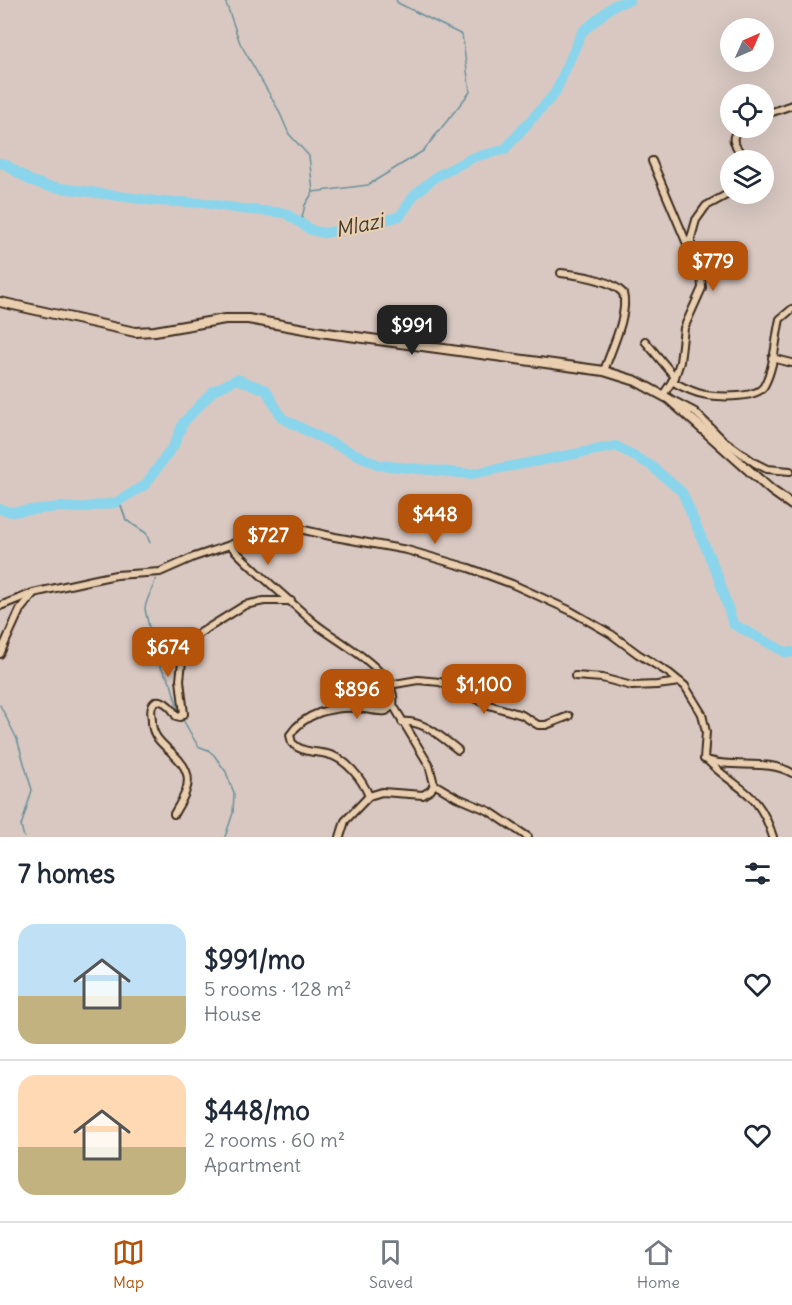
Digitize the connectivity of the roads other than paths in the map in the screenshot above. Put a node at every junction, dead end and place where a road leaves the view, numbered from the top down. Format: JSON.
{"nodes":[{"id":1,"x":792,"y":105,"type":"edge"},
{"id":2,"x":774,"y":111,"type":"edge"},
{"id":3,"x":652,"y":161,"type":"dead end"},
{"id":4,"x":720,"y":198,"type":"edge"},
{"id":5,"x":691,"y":246,"type":"junction"},
{"id":6,"x":561,"y":273,"type":"dead end"},
{"id":7,"x":0,"y":302,"type":"edge"},
{"id":8,"x":792,"y":309,"type":"edge"},
{"id":9,"x":645,"y":341,"type":"dead end"},
{"id":10,"x":772,"y":358,"type":"junction"},
{"id":11,"x":792,"y":363,"type":"edge"},
{"id":12,"x":604,"y":370,"type":"junction"},
{"id":13,"x":672,"y":381,"type":"junction"},
{"id":14,"x":666,"y":397,"type":"junction"},
{"id":15,"x":790,"y":471,"type":"dead end"},
{"id":16,"x":792,"y":505,"type":"edge"},
{"id":17,"x":230,"y":545,"type":"junction"},
{"id":18,"x":33,"y":593,"type":"junction"},
{"id":19,"x":291,"y":601,"type":"junction"},
{"id":20,"x":0,"y":606,"type":"edge"},
{"id":21,"x":0,"y":654,"type":"edge"},
{"id":22,"x":575,"y":676,"type":"dead end"},
{"id":23,"x":680,"y":682,"type":"junction"},
{"id":24,"x":389,"y":684,"type":"junction"},
{"id":25,"x":393,"y":705,"type":"junction"},
{"id":26,"x":569,"y":716,"type":"dead end"},
{"id":27,"x":402,"y":722,"type":"junction"},
{"id":28,"x":458,"y":750,"type":"dead end"},
{"id":29,"x":707,"y":761,"type":"junction"},
{"id":30,"x":792,"y":772,"type":"edge"},
{"id":31,"x":434,"y":784,"type":"junction"},
{"id":32,"x":369,"y":796,"type":"junction"},
{"id":33,"x":174,"y":814,"type":"dead end"},
{"id":34,"x":340,"y":837,"type":"edge"},
{"id":35,"x":528,"y":837,"type":"edge"},
{"id":36,"x":773,"y":837,"type":"edge"}],
"edges":[{"from":1,"to":2,"type":"street"},
{"from":3,"to":5,"type":"street"},
{"from":4,"to":5,"type":"street"},
{"from":5,"to":13,"type":"street"},
{"from":6,"to":12,"type":"street"},
{"from":7,"to":12,"type":"street"},
{"from":8,"to":10,"type":"street"},
{"from":9,"to":13,"type":"street"},
{"from":10,"to":11,"type":"street"},
{"from":10,"to":13,"type":"street"},
{"from":12,"to":14,"type":"street"},
{"from":13,"to":14,"type":"street"},
{"from":14,"to":15,"type":"street"},
{"from":14,"to":16,"type":"street"},
{"from":17,"to":18,"type":"street"},
{"from":17,"to":19,"type":"street"},
{"from":17,"to":23,"type":"street"},
{"from":18,"to":20,"type":"street"},
{"from":18,"to":21,"type":"street"},
{"from":19,"to":24,"type":"street"},
{"from":19,"to":33,"type":"street"},
{"from":22,"to":23,"type":"street"},
{"from":23,"to":29,"type":"street"},
{"from":24,"to":25,"type":"street"},
{"from":24,"to":26,"type":"street"},
{"from":25,"to":27,"type":"street"},
{"from":25,"to":32,"type":"street"},
{"from":27,"to":28,"type":"street"},
{"from":27,"to":31,"type":"street"},
{"from":29,"to":30,"type":"street"},
{"from":29,"to":36,"type":"street"},
{"from":31,"to":32,"type":"street"},
{"from":31,"to":35,"type":"street"},
{"from":32,"to":34,"type":"street"}]}
